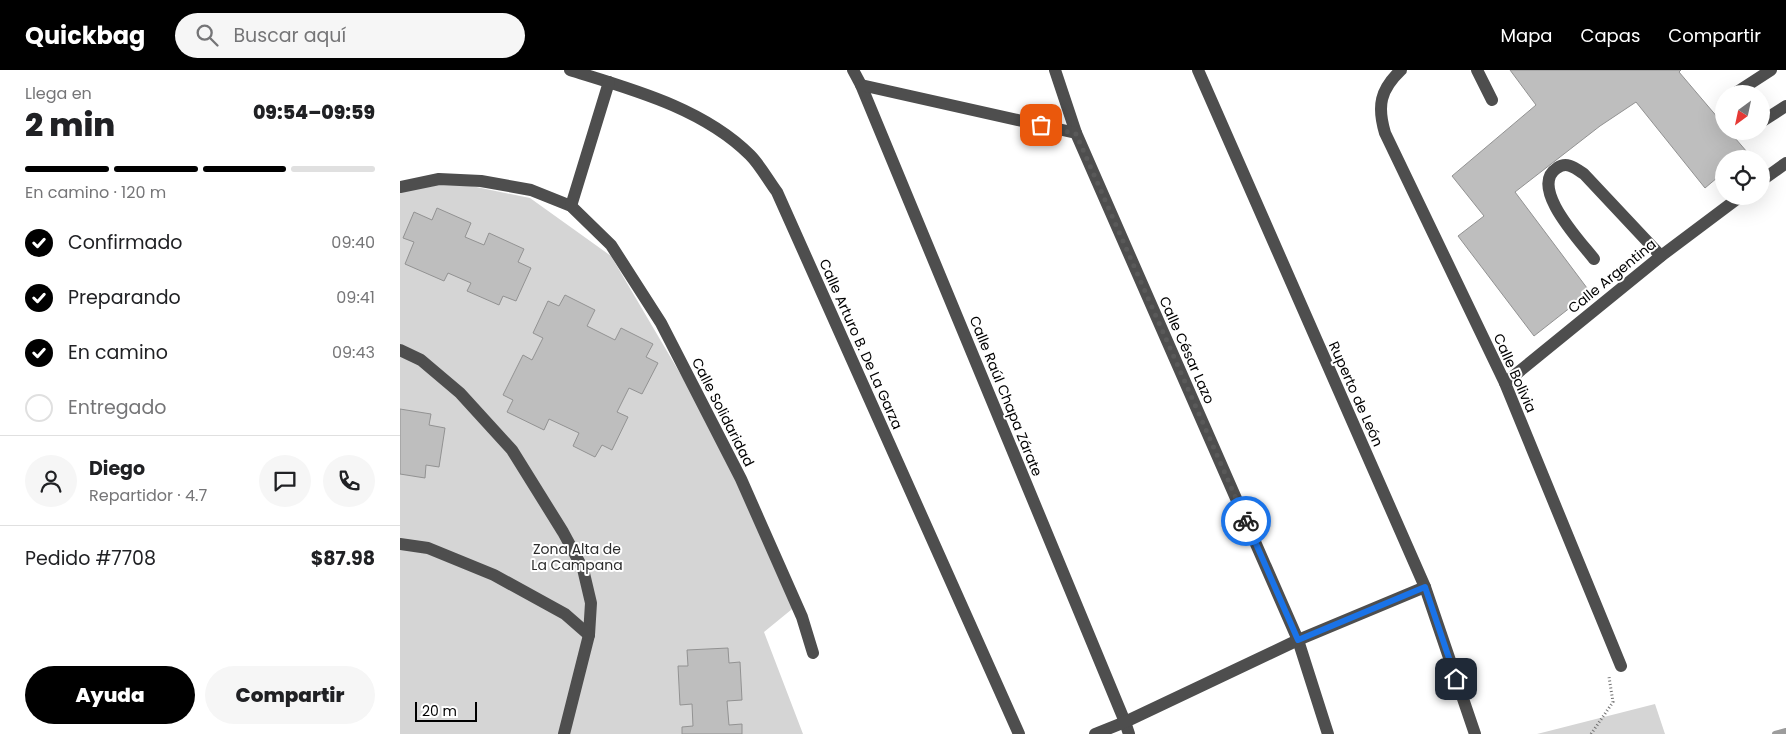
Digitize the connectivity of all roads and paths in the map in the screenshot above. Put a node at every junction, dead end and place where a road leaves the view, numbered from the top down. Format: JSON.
{"nodes":[{"id":1,"x":570,"y":70,"type":"edge"},
{"id":2,"x":853,"y":70,"type":"edge"},
{"id":3,"x":1055,"y":70,"type":"edge"},
{"id":4,"x":1198,"y":70,"type":"edge"},
{"id":5,"x":1401,"y":70,"type":"edge"},
{"id":6,"x":1477,"y":70,"type":"edge"},
{"id":7,"x":1770,"y":70,"type":"edge"},
{"id":8,"x":609,"y":82,"type":"junction"},
{"id":9,"x":862,"y":85,"type":"junction"},
{"id":10,"x":1748,"y":85,"type":"edge"},
{"id":11,"x":1492,"y":100,"type":"dead end"},
{"id":12,"x":1786,"y":106,"type":"edge"},
{"id":13,"x":1770,"y":116,"type":"edge"},
{"id":14,"x":1076,"y":134,"type":"junction"},
{"id":15,"x":1786,"y":162,"type":"edge"},
{"id":16,"x":1770,"y":174,"type":"edge"},
{"id":17,"x":400,"y":186,"type":"edge"},
{"id":18,"x":1729,"y":205,"type":"edge"},
{"id":19,"x":571,"y":206,"type":"junction"},
{"id":20,"x":1661,"y":256,"type":"junction"},
{"id":21,"x":1594,"y":259,"type":"dead end"},
{"id":22,"x":400,"y":350,"type":"edge"},
{"id":23,"x":1505,"y":383,"type":"junction"},
{"id":24,"x":400,"y":544,"type":"edge"},
{"id":25,"x":1425,"y":587,"type":"junction"},
{"id":26,"x":588,"y":635,"type":"junction"},
{"id":27,"x":1298,"y":640,"type":"junction"},
{"id":28,"x":813,"y":653,"type":"dead end"},
{"id":29,"x":1621,"y":666,"type":"joint"},
{"id":30,"x":1127,"y":728,"type":"edge"},
{"id":31,"x":564,"y":734,"type":"edge"},
{"id":32,"x":1019,"y":734,"type":"edge"},
{"id":33,"x":1095,"y":734,"type":"edge"},
{"id":34,"x":1328,"y":734,"type":"edge"},
{"id":35,"x":1475,"y":734,"type":"edge"},
{"id":36,"x":1591,"y":734,"type":"edge"}],
"edges":[{"from":1,"to":8,"type":"street","name":"Calle Arturo B. De La Garza"},
{"from":2,"to":9,"type":"street","name":"Calle Raúl Chapa Zárate"},
{"from":3,"to":14,"type":"street","name":"Calle César Lazo"},
{"from":4,"to":25,"type":"street","name":"Ruperto de León"},
{"from":5,"to":23,"type":"street","name":"Calle Bolivia"},
{"from":6,"to":11,"type":"street"},
{"from":7,"to":10,"type":"street"},
{"from":8,"to":19,"type":"street"},
{"from":8,"to":32,"type":"street","name":"Calle Arturo B. De La Garza"},
{"from":9,"to":14,"type":"street"},
{"from":9,"to":30,"type":"street","name":"Calle Raúl Chapa Zárate"},
{"from":12,"to":13,"type":"street"},
{"from":14,"to":27,"type":"street","name":"Calle César Lazo"},
{"from":15,"to":16,"type":"street"},
{"from":17,"to":19,"type":"street","name":"Calle Solidaridad"},
{"from":18,"to":20,"type":"street","name":"Calle Argentina"},
{"from":19,"to":28,"type":"street","name":"Calle Solidaridad"},
{"from":20,"to":21,"type":"street"},
{"from":20,"to":23,"type":"street","name":"Calle Argentina"},
{"from":22,"to":26,"type":"street"},
{"from":23,"to":29,"type":"street","name":"Calle Bolivia"},
{"from":24,"to":26,"type":"street"},
{"from":25,"to":27,"type":"street"},
{"from":25,"to":35,"type":"street","name":"Ruperto de León"},
{"from":26,"to":31,"type":"street"},
{"from":27,"to":30,"type":"street"},
{"from":27,"to":34,"type":"street","name":"Calle César Lazo"},
{"from":29,"to":36,"type":"path"},
{"from":30,"to":33,"type":"street"}]}
